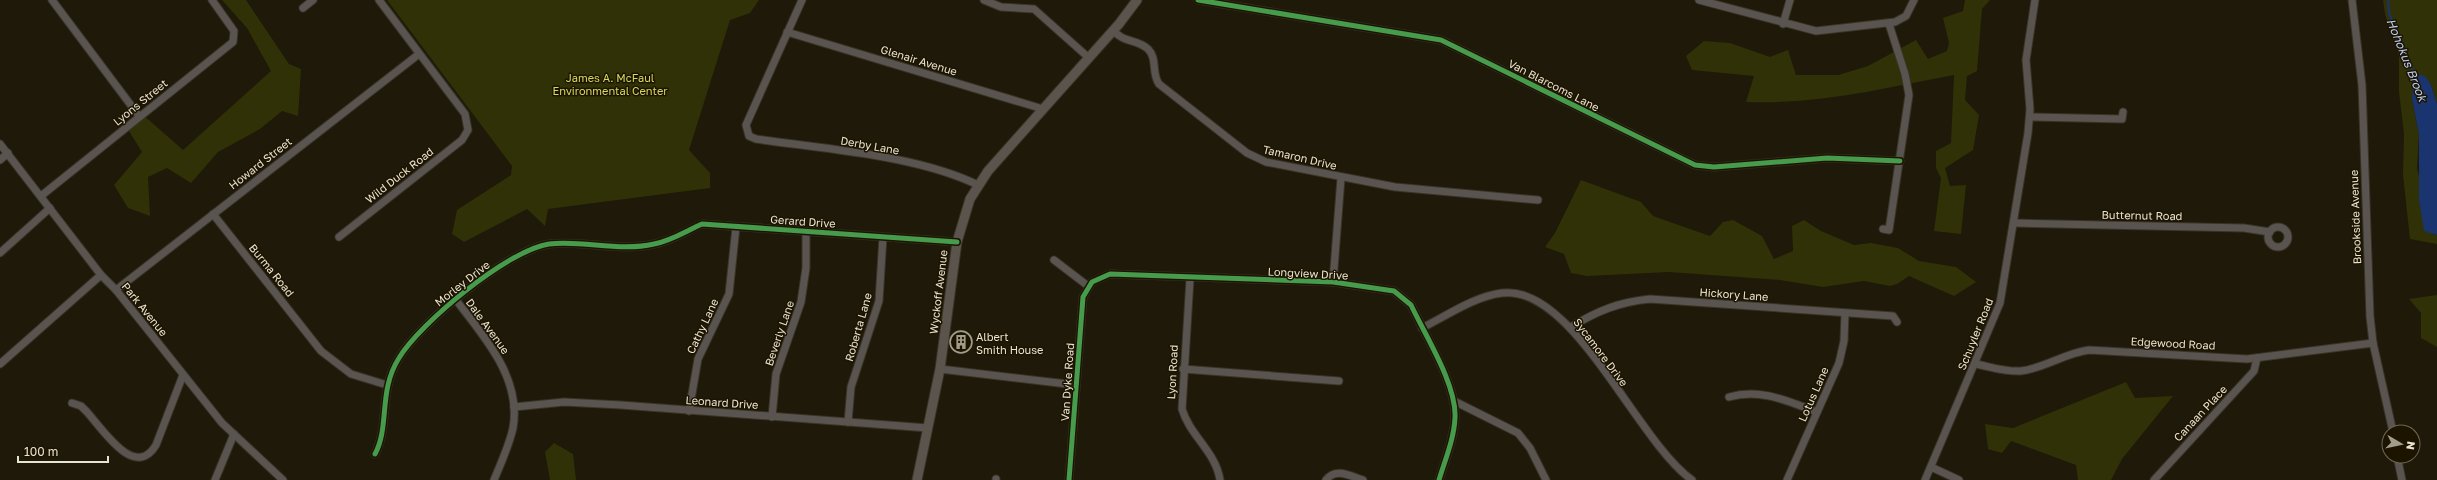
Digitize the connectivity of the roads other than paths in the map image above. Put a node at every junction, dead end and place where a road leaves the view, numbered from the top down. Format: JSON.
{"nodes":[{"id":1,"x":52,"y":0,"type":"edge"},
{"id":2,"x":212,"y":0,"type":"edge"},
{"id":3,"x":313,"y":0,"type":"edge"},
{"id":4,"x":380,"y":0,"type":"edge"},
{"id":5,"x":802,"y":0,"type":"edge"},
{"id":6,"x":984,"y":0,"type":"edge"},
{"id":7,"x":1137,"y":0,"type":"edge"},
{"id":8,"x":1198,"y":0,"type":"edge"},
{"id":9,"x":1699,"y":0,"type":"edge"},
{"id":10,"x":1790,"y":0,"type":"edge"},
{"id":11,"x":1914,"y":0,"type":"edge"},
{"id":12,"x":2035,"y":0,"type":"edge"},
{"id":13,"x":2352,"y":0,"type":"edge"},
{"id":14,"x":303,"y":8,"type":"dead end"},
{"id":15,"x":1783,"y":24,"type":"junction"},
{"id":16,"x":1889,"y":24,"type":"junction"},
{"id":17,"x":1113,"y":30,"type":"junction"},
{"id":18,"x":787,"y":32,"type":"junction"},
{"id":19,"x":419,"y":54,"type":"junction"},
{"id":20,"x":1089,"y":58,"type":"junction"},
{"id":21,"x":1043,"y":109,"type":"junction"},
{"id":22,"x":2123,"y":112,"type":"dead end"},
{"id":23,"x":139,"y":116,"type":"junction"},
{"id":24,"x":2030,"y":117,"type":"junction"},
{"id":25,"x":0,"y":144,"type":"edge"},
{"id":26,"x":8,"y":153,"type":"junction"},
{"id":27,"x":0,"y":160,"type":"edge"},
{"id":28,"x":1900,"y":161,"type":"junction"},
{"id":29,"x":1341,"y":178,"type":"junction"},
{"id":30,"x":978,"y":185,"type":"junction"},
{"id":31,"x":41,"y":196,"type":"junction"},
{"id":32,"x":1538,"y":200,"type":"dead end"},
{"id":33,"x":50,"y":208,"type":"junction"},
{"id":34,"x":213,"y":214,"type":"junction"},
{"id":35,"x":2014,"y":223,"type":"junction"},
{"id":36,"x":736,"y":227,"type":"junction"},
{"id":37,"x":1883,"y":229,"type":"dead end"},
{"id":38,"x":806,"y":232,"type":"junction"},
{"id":39,"x":2270,"y":232,"type":"dead end"},
{"id":40,"x":339,"y":237,"type":"dead end"},
{"id":41,"x":883,"y":237,"type":"junction"},
{"id":42,"x":957,"y":242,"type":"junction"},
{"id":43,"x":652,"y":245,"type":"joint"},
{"id":44,"x":0,"y":253,"type":"edge"},
{"id":45,"x":1054,"y":260,"type":"dead end"},
{"id":46,"x":101,"y":275,"type":"junction"},
{"id":47,"x":1190,"y":279,"type":"junction"},
{"id":48,"x":1333,"y":282,"type":"junction"},
{"id":49,"x":1088,"y":286,"type":"junction"},
{"id":50,"x":116,"y":290,"type":"junction"},
{"id":51,"x":456,"y":300,"type":"junction"},
{"id":52,"x":1845,"y":313,"type":"junction"},
{"id":53,"x":1897,"y":322,"type":"dead end"},
{"id":54,"x":1571,"y":327,"type":"junction"},
{"id":55,"x":1422,"y":328,"type":"junction"},
{"id":56,"x":2373,"y":343,"type":"junction"},
{"id":57,"x":2257,"y":358,"type":"junction"},
{"id":58,"x":0,"y":364,"type":"edge"},
{"id":59,"x":1976,"y":364,"type":"junction"},
{"id":60,"x":1183,"y":369,"type":"junction"},
{"id":61,"x":940,"y":370,"type":"junction"},
{"id":62,"x":183,"y":375,"type":"junction"},
{"id":63,"x":1339,"y":381,"type":"dead end"},
{"id":64,"x":387,"y":385,"type":"junction"},
{"id":65,"x":1076,"y":385,"type":"junction"},
{"id":66,"x":1729,"y":397,"type":"dead end"},
{"id":67,"x":1454,"y":401,"type":"junction"},
{"id":68,"x":72,"y":403,"type":"dead end"},
{"id":69,"x":514,"y":407,"type":"junction"},
{"id":70,"x":689,"y":411,"type":"junction"},
{"id":71,"x":1817,"y":412,"type":"junction"},
{"id":72,"x":772,"y":417,"type":"junction"},
{"id":73,"x":848,"y":422,"type":"junction"},
{"id":74,"x":2391,"y":424,"type":"edge"},
{"id":75,"x":928,"y":428,"type":"junction"},
{"id":76,"x":234,"y":434,"type":"junction"},
{"id":77,"x":375,"y":454,"type":"dead end"},
{"id":78,"x":2399,"y":464,"type":"edge"},
{"id":79,"x":1930,"y":467,"type":"junction"},
{"id":80,"x":215,"y":480,"type":"edge"},
{"id":81,"x":283,"y":480,"type":"edge"},
{"id":82,"x":494,"y":480,"type":"edge"},
{"id":83,"x":917,"y":480,"type":"edge"},
{"id":84,"x":1069,"y":480,"type":"edge"},
{"id":85,"x":1220,"y":480,"type":"edge"},
{"id":86,"x":1326,"y":480,"type":"edge"},
{"id":87,"x":1363,"y":480,"type":"edge"},
{"id":88,"x":1439,"y":480,"type":"edge"},
{"id":89,"x":1546,"y":480,"type":"edge"},
{"id":90,"x":1692,"y":480,"type":"edge"},
{"id":91,"x":1787,"y":480,"type":"edge"},
{"id":92,"x":1925,"y":480,"type":"edge"},
{"id":93,"x":1959,"y":480,"type":"edge"},
{"id":94,"x":2154,"y":480,"type":"edge"},
{"id":95,"x":2402,"y":480,"type":"edge"}],
"edges":[{"from":1,"to":23,"type":"street"},
{"from":2,"to":23,"type":"street","name":"Lyons Street"},
{"from":3,"to":14,"type":"street"},
{"from":4,"to":19,"type":"street"},
{"from":5,"to":18,"type":"street"},
{"from":6,"to":20,"type":"street"},
{"from":7,"to":17,"type":"main road","name":"Wyckoff Avenue"},
{"from":8,"to":28,"type":"street","name":"Van Blarcoms Lane"},
{"from":9,"to":15,"type":"street"},
{"from":10,"to":15,"type":"street"},
{"from":11,"to":16,"type":"street"},
{"from":12,"to":24,"type":"street","name":"Schuyler Road"},
{"from":13,"to":56,"type":"street","name":"Brookside Avenue"},
{"from":15,"to":16,"type":"street"},
{"from":16,"to":28,"type":"street"},
{"from":17,"to":20,"type":"main road","name":"Wyckoff Avenue"},
{"from":17,"to":29,"type":"street","name":"Tamaron Drive"},
{"from":18,"to":21,"type":"street","name":"Glenair Avenue"},
{"from":18,"to":30,"type":"street","name":"Derby Lane"},
{"from":19,"to":34,"type":"street","name":"Howard Street"},
{"from":19,"to":40,"type":"street","name":"Wild Duck Road"},
{"from":20,"to":21,"type":"main road","name":"Wyckoff Avenue"},
{"from":21,"to":30,"type":"main road","name":"Wyckoff Avenue"},
{"from":22,"to":24,"type":"street"},
{"from":23,"to":31,"type":"street","name":"Lyons Street"},
{"from":24,"to":35,"type":"street","name":"Schuyler Road"},
{"from":25,"to":26,"type":"street","name":"Park Avenue"},
{"from":26,"to":27,"type":"street"},
{"from":26,"to":31,"type":"street","name":"Park Avenue"},
{"from":28,"to":37,"type":"street"},
{"from":29,"to":32,"type":"street","name":"Tamaron Drive"},
{"from":29,"to":48,"type":"street"},
{"from":30,"to":42,"type":"main road","name":"Wyckoff Avenue"},
{"from":31,"to":33,"type":"street","name":"Park Avenue"},
{"from":33,"to":44,"type":"street"},
{"from":33,"to":46,"type":"street","name":"Park Avenue"},
{"from":34,"to":50,"type":"street","name":"Howard Street"},
{"from":34,"to":64,"type":"street","name":"Burma Road"},
{"from":35,"to":39,"type":"street","name":"Butternut Road"},
{"from":35,"to":59,"type":"street","name":"Schuyler Road"},
{"from":36,"to":38,"type":"street","name":"Gerard Drive"},
{"from":36,"to":43,"type":"street","name":"Gerard Drive"},
{"from":36,"to":70,"type":"street","name":"Cathy Lane"},
{"from":38,"to":41,"type":"street","name":"Gerard Drive"},
{"from":38,"to":72,"type":"street","name":"Beverly Lane"},
{"from":41,"to":42,"type":"street","name":"Gerard Drive"},
{"from":41,"to":73,"type":"street","name":"Roberta Lane"},
{"from":42,"to":61,"type":"main road","name":"Wyckoff Avenue"},
{"from":43,"to":51,"type":"street","name":"Morley Drive"},
{"from":45,"to":49,"type":"street"},
{"from":46,"to":50,"type":"street","name":"Park Avenue"},
{"from":46,"to":58,"type":"street"},
{"from":47,"to":48,"type":"street","name":"Longview Drive"},
{"from":47,"to":49,"type":"street","name":"Longview Drive"},
{"from":47,"to":60,"type":"street","name":"Lyon Road"},
{"from":48,"to":55,"type":"street","name":"Longview Drive"},
{"from":49,"to":65,"type":"street","name":"Van Dyke Road"},
{"from":50,"to":62,"type":"street","name":"Park Avenue"},
{"from":51,"to":64,"type":"street","name":"Morley Drive"},
{"from":51,"to":69,"type":"street","name":"Dale Avenue"},
{"from":52,"to":53,"type":"street","name":"Hickory Lane"},
{"from":52,"to":54,"type":"street","name":"Hickory Lane"},
{"from":52,"to":71,"type":"street","name":"Lotus Lane"},
{"from":54,"to":55,"type":"street","name":"Sycamore Drive"},
{"from":54,"to":90,"type":"street","name":"Sycamore Drive"},
{"from":55,"to":67,"type":"street","name":"Longview Drive"},
{"from":56,"to":57,"type":"street","name":"Edgewood Road"},
{"from":56,"to":74,"type":"street","name":"Brookside Avenue"},
{"from":57,"to":59,"type":"street","name":"Edgewood Road"},
{"from":57,"to":94,"type":"street","name":"Canaan Place"},
{"from":59,"to":79,"type":"street","name":"Schuyler Road"},
{"from":60,"to":63,"type":"street"},
{"from":60,"to":85,"type":"street","name":"Lyon Road"},
{"from":61,"to":65,"type":"street"},
{"from":61,"to":75,"type":"main road","name":"Wyckoff Avenue"},
{"from":62,"to":68,"type":"street"},
{"from":62,"to":76,"type":"street","name":"Park Avenue"},
{"from":64,"to":77,"type":"street","name":"Morley Drive"},
{"from":65,"to":84,"type":"street","name":"Van Dyke Road"},
{"from":66,"to":71,"type":"street"},
{"from":67,"to":88,"type":"street","name":"Longview Drive"},
{"from":67,"to":89,"type":"street"},
{"from":69,"to":70,"type":"street","name":"Leonard Drive"},
{"from":69,"to":82,"type":"street","name":"Dale Avenue"},
{"from":70,"to":72,"type":"street","name":"Leonard Drive"},
{"from":71,"to":91,"type":"street","name":"Lotus Lane"},
{"from":72,"to":73,"type":"street","name":"Leonard Drive"},
{"from":73,"to":75,"type":"street","name":"Leonard Drive"},
{"from":75,"to":83,"type":"main road","name":"Wyckoff Avenue"},
{"from":76,"to":80,"type":"street"},
{"from":76,"to":81,"type":"street","name":"Park Avenue"},
{"from":78,"to":95,"type":"street"},
{"from":79,"to":92,"type":"street","name":"Schuyler Road"},
{"from":79,"to":93,"type":"street"},
{"from":86,"to":87,"type":"street"}]}
